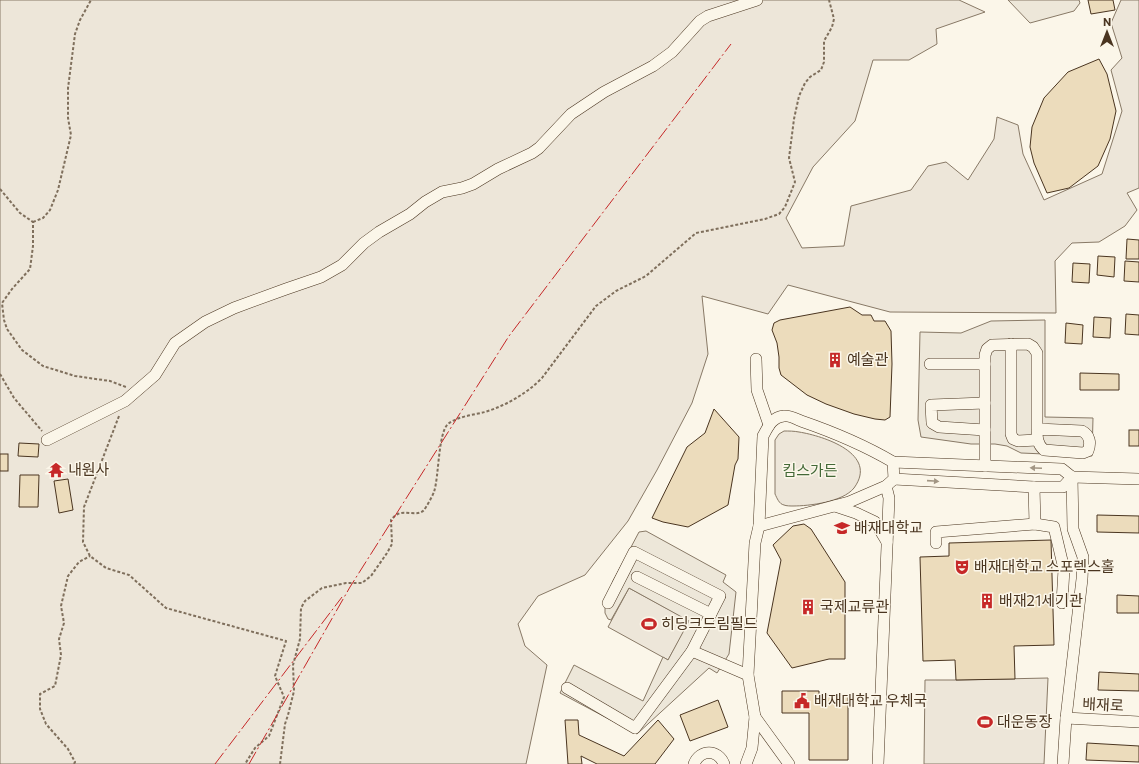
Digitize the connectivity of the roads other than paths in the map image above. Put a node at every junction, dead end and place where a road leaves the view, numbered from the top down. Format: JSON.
{"nodes":[{"id":1,"x":758,"y":0,"type":"edge"},
{"id":2,"x":1011,"y":344,"type":"junction"},
{"id":3,"x":756,"y":359,"type":"dead end"},
{"id":4,"x":930,"y":364,"type":"dead end"},
{"id":5,"x":985,"y":364,"type":"junction"},
{"id":6,"x":985,"y":403,"type":"junction"},
{"id":7,"x":768,"y":425,"type":"junction"},
{"id":8,"x":985,"y":430,"type":"junction"},
{"id":9,"x":47,"y":440,"type":"road end"},
{"id":10,"x":893,"y":462,"type":"junction"},
{"id":11,"x":985,"y":466,"type":"junction"},
{"id":12,"x":1072,"y":477,"type":"junction"},
{"id":13,"x":1139,"y":479,"type":"edge"},
{"id":14,"x":890,"y":482,"type":"junction"},
{"id":15,"x":1034,"y":487,"type":"junction"},
{"id":16,"x":835,"y":506,"type":"junction"},
{"id":17,"x":1035,"y":524,"type":"junction"},
{"id":18,"x":759,"y":526,"type":"junction"},
{"id":19,"x":888,"y":542,"type":"junction"},
{"id":20,"x":936,"y":543,"type":"dead end"},
{"id":21,"x":637,"y":577,"type":"dead end"},
{"id":22,"x":608,"y":603,"type":"dead end"},
{"id":23,"x":1062,"y":603,"type":"dead end"},
{"id":24,"x":711,"y":614,"type":"junction"},
{"id":25,"x":692,"y":651,"type":"junction"},
{"id":26,"x":748,"y":675,"type":"junction"},
{"id":27,"x":567,"y":688,"type":"dead end"},
{"id":28,"x":755,"y":718,"type":"junction"},
{"id":29,"x":1066,"y":718,"type":"junction"},
{"id":30,"x":1139,"y":722,"type":"edge"},
{"id":31,"x":694,"y":764,"type":"edge"},
{"id":32,"x":724,"y":764,"type":"edge"},
{"id":33,"x":746,"y":764,"type":"edge"},
{"id":34,"x":789,"y":764,"type":"edge"},
{"id":35,"x":878,"y":764,"type":"edge"},
{"id":36,"x":1063,"y":764,"type":"edge"}],
"edges":[{"from":1,"to":9,"type":"street"},
{"from":2,"to":2,"type":"street"},
{"from":2,"to":5,"type":"street"},
{"from":3,"to":7,"type":"street"},
{"from":4,"to":5,"type":"street"},
{"from":5,"to":6,"type":"street"},
{"from":6,"to":8,"type":"street"},
{"from":6,"to":8,"type":"street"},
{"from":7,"to":10,"type":"street"},
{"from":7,"to":18,"type":"street"},
{"from":8,"to":11,"type":"street"},
{"from":10,"to":11,"type":"street"},
{"from":10,"to":14,"type":"street"},
{"from":12,"to":11,"type":"street","one_way":true},
{"from":12,"to":13,"type":"street"},
{"from":12,"to":15,"type":"street"},
{"from":12,"to":29,"type":"street"},
{"from":14,"to":15,"type":"street","one_way":true},
{"from":14,"to":16,"type":"street"},
{"from":14,"to":19,"type":"street"},
{"from":15,"to":17,"type":"street"},
{"from":16,"to":18,"type":"street"},
{"from":16,"to":19,"type":"street"},
{"from":17,"to":20,"type":"street"},
{"from":17,"to":23,"type":"street"},
{"from":18,"to":26,"type":"street"},
{"from":19,"to":35,"type":"street"},
{"from":21,"to":24,"type":"street"},
{"from":22,"to":24,"type":"street"},
{"from":24,"to":25,"type":"street"},
{"from":25,"to":26,"type":"street"},
{"from":25,"to":27,"type":"street"},
{"from":26,"to":28,"type":"street"},
{"from":28,"to":33,"type":"street"},
{"from":28,"to":34,"type":"street"},
{"from":29,"to":30,"type":"street","name":"배재로"},
{"from":29,"to":36,"type":"street"},
{"from":31,"to":32,"type":"street"}]}
